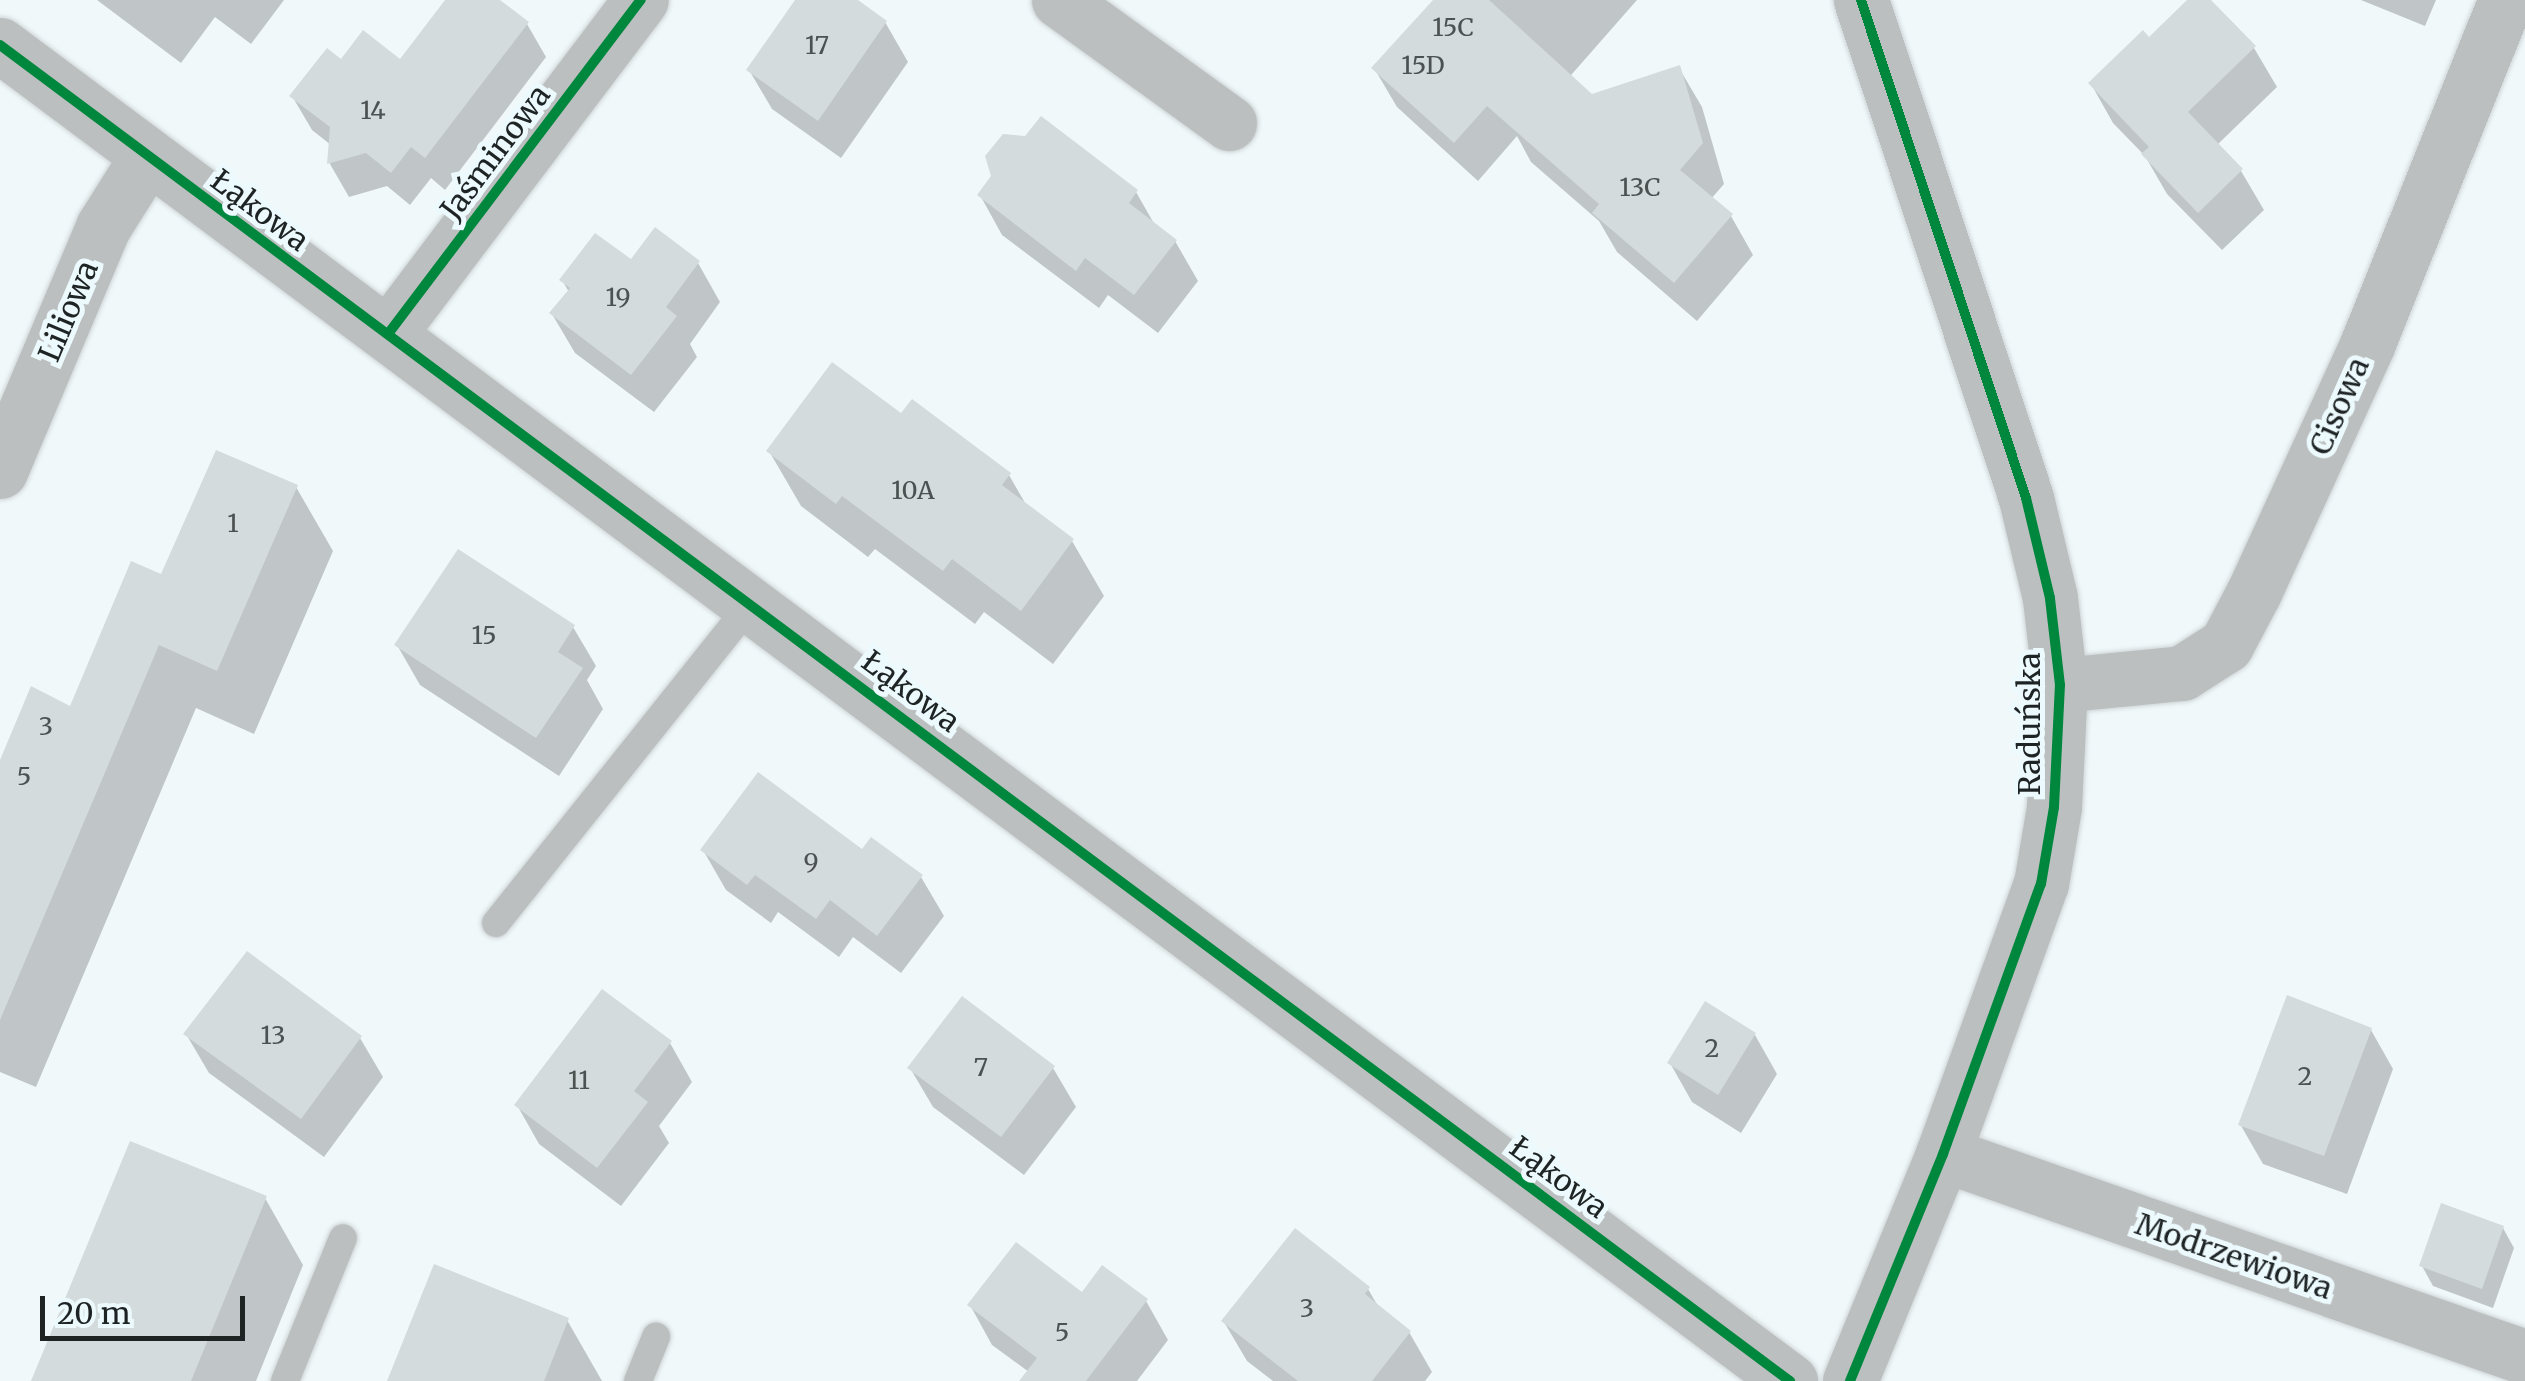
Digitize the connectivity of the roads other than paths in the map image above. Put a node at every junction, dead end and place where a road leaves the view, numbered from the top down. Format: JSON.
{"nodes":[{"id":1,"x":641,"y":0,"type":"edge"},
{"id":2,"x":1059,"y":0,"type":"edge"},
{"id":3,"x":1861,"y":0,"type":"edge"},
{"id":4,"x":2506,"y":0,"type":"edge"},
{"id":5,"x":0,"y":44,"type":"edge"},
{"id":6,"x":1228,"y":123,"type":"dead end"},
{"id":7,"x":147,"y":157,"type":"junction"},
{"id":8,"x":388,"y":334,"type":"junction"},
{"id":9,"x":0,"y":471,"type":"edge"},
{"id":10,"x":752,"y":602,"type":"junction"},
{"id":11,"x":2060,"y":686,"type":"junction"},
{"id":12,"x":496,"y":923,"type":"dead end"},
{"id":13,"x":1944,"y":1154,"type":"junction"},
{"id":14,"x":343,"y":1238,"type":"dead end"},
{"id":15,"x":656,"y":1336,"type":"dead end"},
{"id":16,"x":2525,"y":1358,"type":"edge"},
{"id":17,"x":285,"y":1381,"type":"edge"},
{"id":18,"x":638,"y":1381,"type":"edge"},
{"id":19,"x":1790,"y":1381,"type":"edge"},
{"id":20,"x":1850,"y":1381,"type":"edge"}],
"edges":[{"from":1,"to":8,"type":"street","name":"Jaśminowa"},
{"from":2,"to":6,"type":"street"},
{"from":3,"to":11,"type":"street","name":"Raduńska"},
{"from":4,"to":11,"type":"street","name":"Cisowa"},
{"from":5,"to":7,"type":"street","name":"Łąkowa"},
{"from":7,"to":8,"type":"street","name":"Łąkowa"},
{"from":7,"to":9,"type":"street","name":"Liliowa"},
{"from":8,"to":10,"type":"street","name":"Łąkowa"},
{"from":10,"to":12,"type":"lane"},
{"from":10,"to":19,"type":"street","name":"Łąkowa"},
{"from":11,"to":13,"type":"street","name":"Raduńska"},
{"from":13,"to":16,"type":"street","name":"Modrzewiowa"},
{"from":13,"to":20,"type":"street","name":"Raduńska"},
{"from":14,"to":17,"type":"lane"},
{"from":15,"to":18,"type":"lane"}]}
